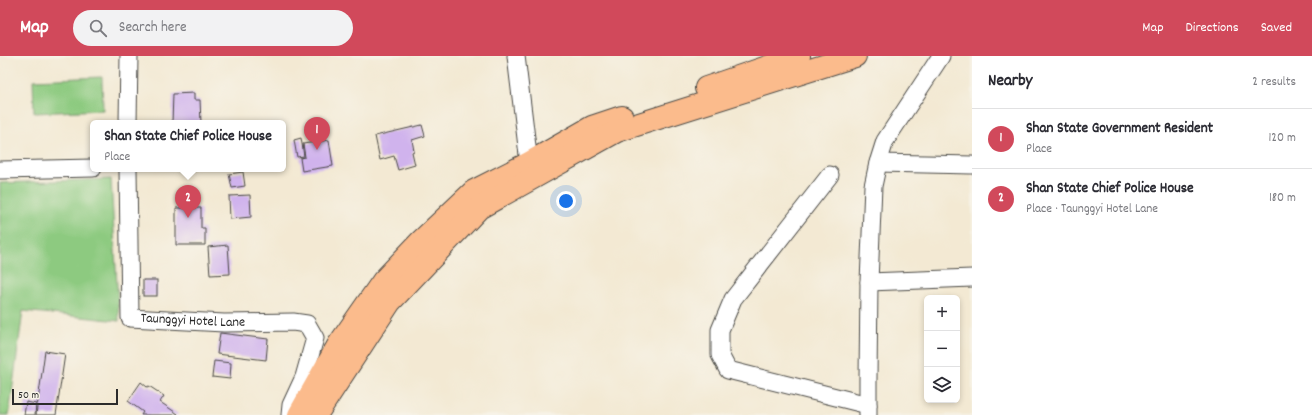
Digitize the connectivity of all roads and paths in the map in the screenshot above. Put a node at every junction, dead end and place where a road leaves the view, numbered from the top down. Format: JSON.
{"nodes":[{"id":1,"x":129,"y":56,"type":"edge"},
{"id":2,"x":516,"y":56,"type":"edge"},
{"id":3,"x":855,"y":56,"type":"edge"},
{"id":4,"x":941,"y":56,"type":"edge"},
{"id":5,"x":787,"y":58,"type":"edge"},
{"id":6,"x":128,"y":120,"type":"edge"},
{"id":7,"x":529,"y":163,"type":"junction"},
{"id":8,"x":878,"y":163,"type":"junction"},
{"id":9,"x":972,"y":165,"type":"edge"},
{"id":10,"x":90,"y":168,"type":"edge"},
{"id":11,"x":0,"y":170,"type":"edge"},
{"id":12,"x":128,"y":172,"type":"edge"},
{"id":13,"x":830,"y":175,"type":"dead end"},
{"id":14,"x":972,"y":278,"type":"edge"},
{"id":15,"x":870,"y":282,"type":"junction"},
{"id":16,"x":868,"y":410,"type":"edge"},
{"id":17,"x":290,"y":415,"type":"edge"},
{"id":18,"x":299,"y":415,"type":"edge"},
{"id":19,"x":316,"y":415,"type":"edge"}],
"edges":[{"from":1,"to":6,"type":"street"},
{"from":2,"to":7,"type":"street"},
{"from":3,"to":19,"type":"highway"},
{"from":4,"to":8,"type":"street"},
{"from":5,"to":7,"type":"highway"},
{"from":7,"to":18,"type":"highway"},
{"from":8,"to":9,"type":"street"},
{"from":8,"to":15,"type":"street"},
{"from":10,"to":11,"type":"street"},
{"from":12,"to":17,"type":"street","name":"Taunggyi Hotel Lane"},
{"from":13,"to":16,"type":"street"},
{"from":14,"to":15,"type":"street"},
{"from":15,"to":16,"type":"street"}]}
